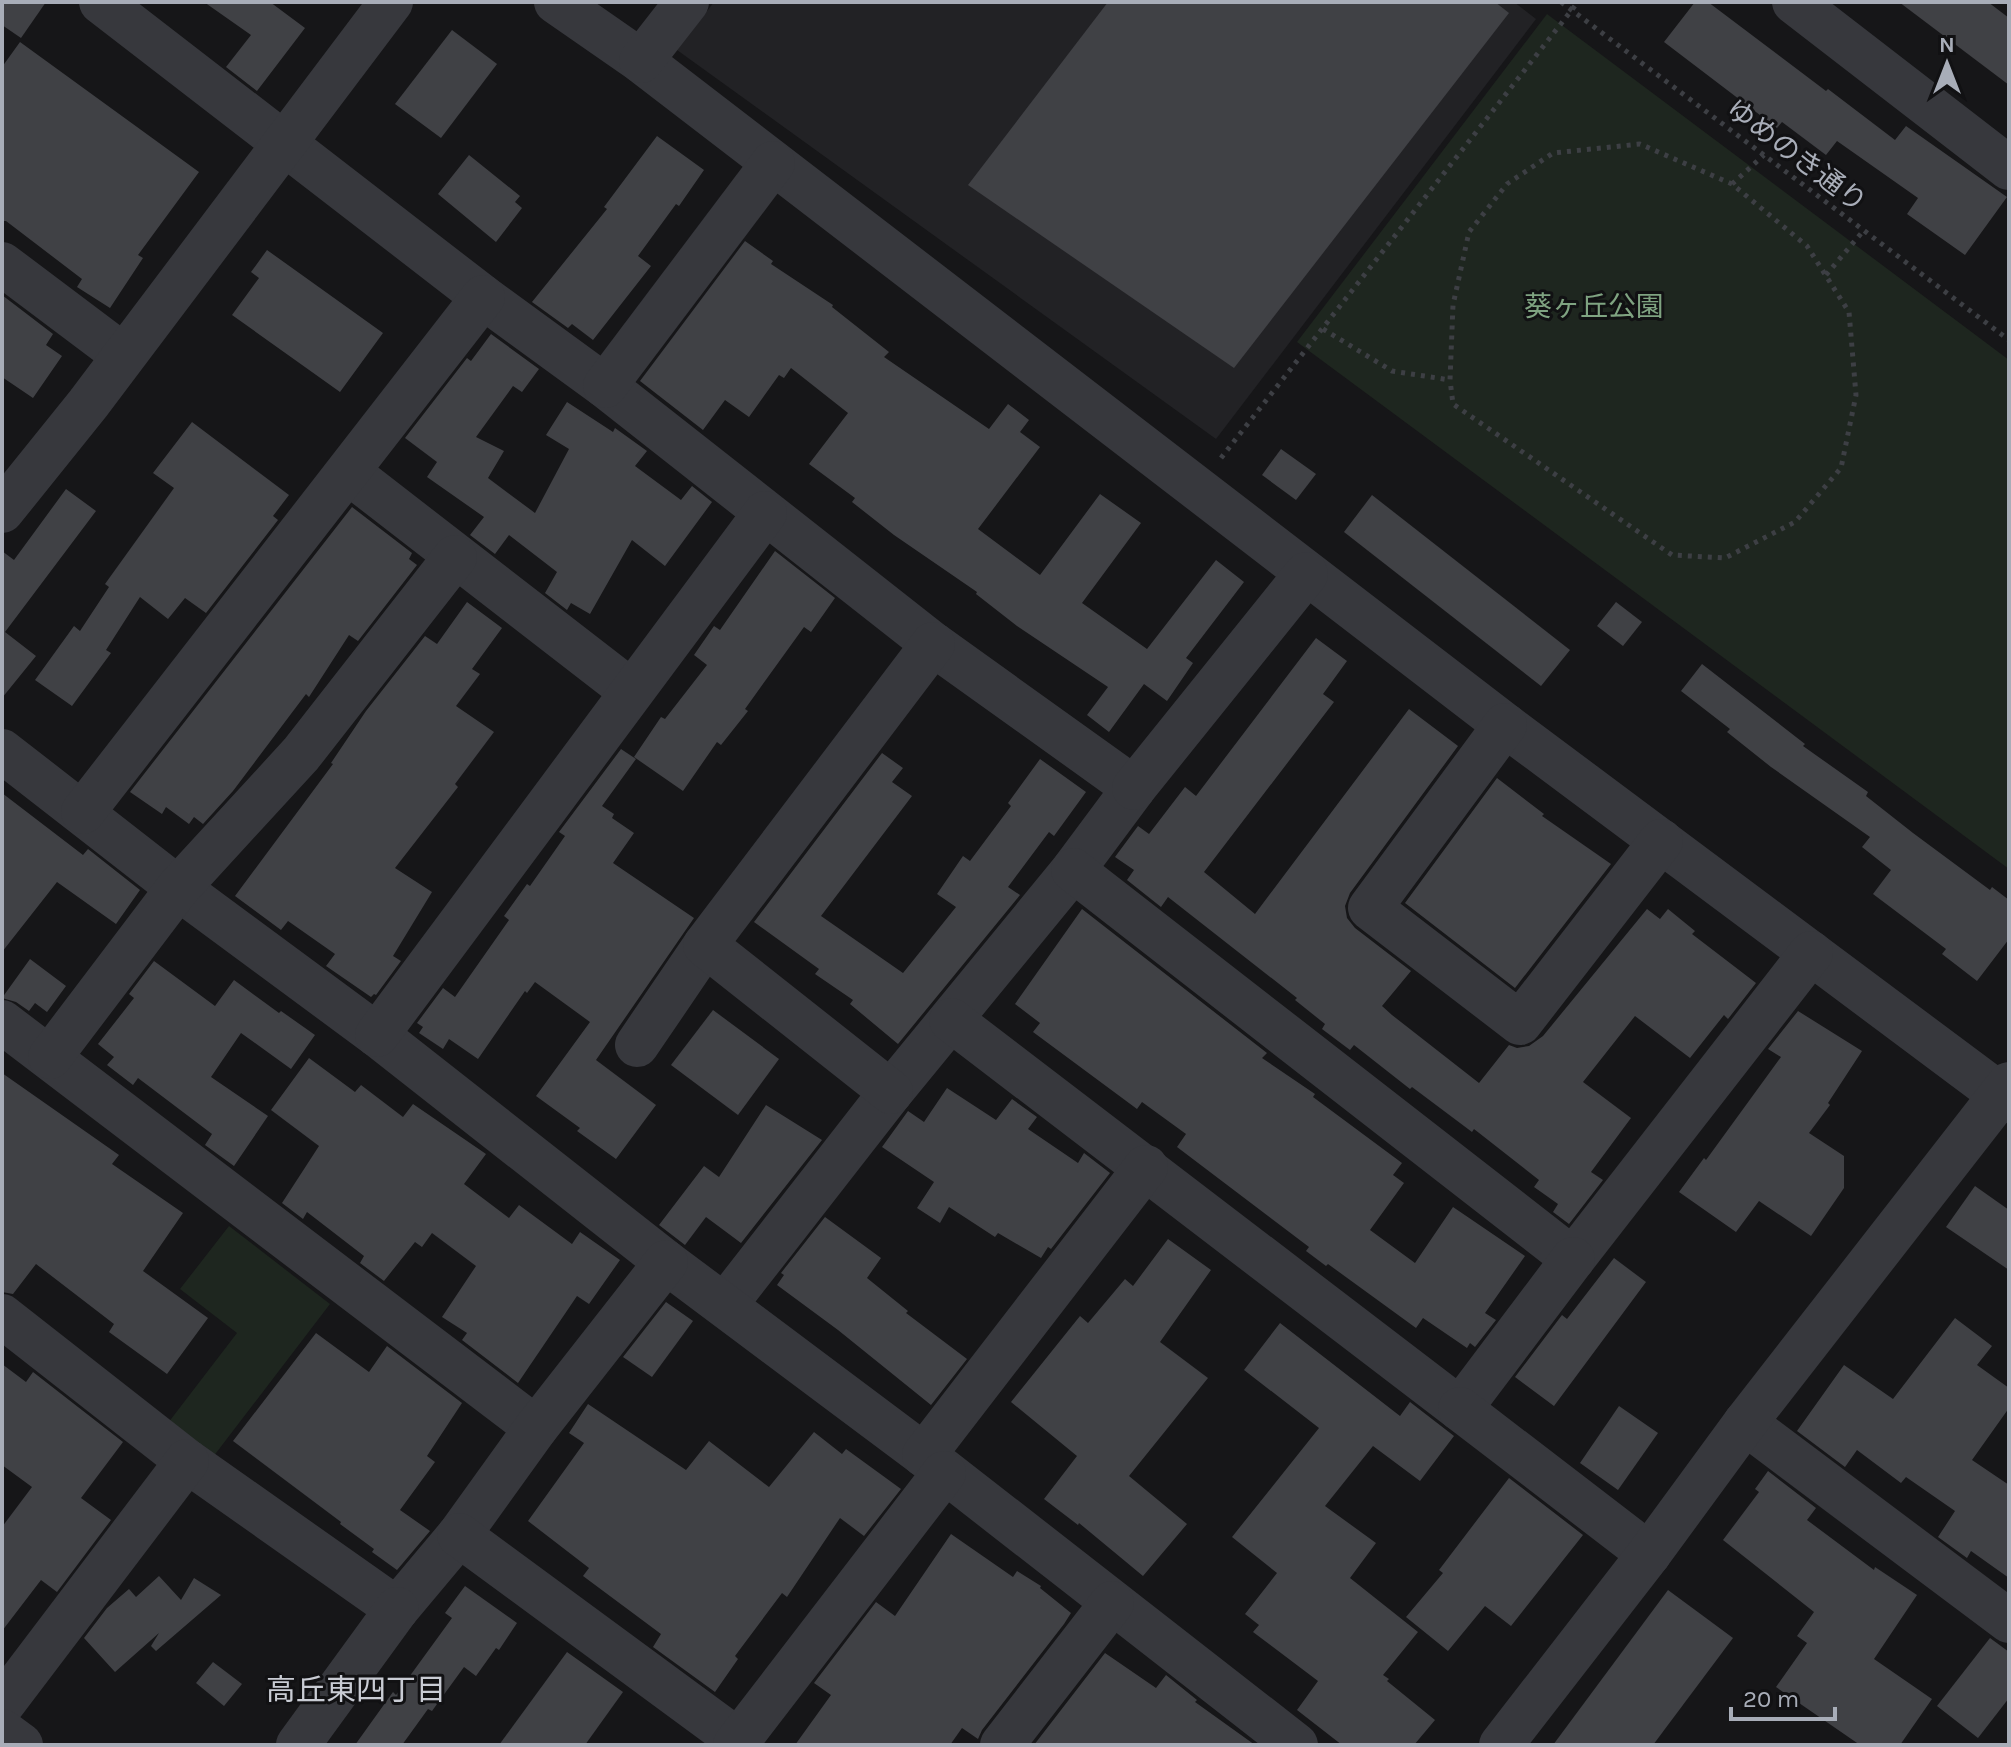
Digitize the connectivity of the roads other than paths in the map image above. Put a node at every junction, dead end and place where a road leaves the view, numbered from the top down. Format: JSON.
{"nodes":[{"id":1,"x":101,"y":2,"type":"edge"},
{"id":2,"x":391,"y":2,"type":"edge"},
{"id":3,"x":556,"y":2,"type":"edge"},
{"id":4,"x":687,"y":2,"type":"edge"},
{"id":5,"x":1794,"y":2,"type":"edge"},
{"id":6,"x":641,"y":61,"type":"junction"},
{"id":7,"x":285,"y":142,"type":"junction"},
{"id":8,"x":773,"y":163,"type":"junction"},
{"id":9,"x":2009,"y":168,"type":"edge"},
{"id":10,"x":2,"y":264,"type":"edge"},
{"id":11,"x":483,"y":297,"type":"junction"},
{"id":12,"x":123,"y":355,"type":"junction"},
{"id":13,"x":605,"y":386,"type":"junction"},
{"id":14,"x":348,"y":472,"type":"junction"},
{"id":15,"x":2,"y":511,"type":"edge"},
{"id":16,"x":765,"y":513,"type":"junction"},
{"id":17,"x":455,"y":557,"type":"junction"},
{"id":18,"x":1306,"y":574,"type":"junction"},
{"id":19,"x":933,"y":644,"type":"junction"},
{"id":20,"x":631,"y":691,"type":"junction"},
{"id":21,"x":1505,"y":725,"type":"junction"},
{"id":22,"x":2,"y":751,"type":"edge"},
{"id":23,"x":1134,"y":788,"type":"junction"},
{"id":24,"x":83,"y":812,"type":"junction"},
{"id":25,"x":1661,"y":841,"type":"junction"},
{"id":26,"x":1073,"y":870,"type":"junction"},
{"id":27,"x":178,"y":888,"type":"junction"},
{"id":28,"x":705,"y":945,"type":"junction"},
{"id":29,"x":1811,"y":953,"type":"junction"},
{"id":30,"x":951,"y":1020,"type":"junction"},
{"id":31,"x":2,"y":1022,"type":"edge"},
{"id":32,"x":377,"y":1035,"type":"junction"},
{"id":33,"x":637,"y":1045,"type":"dead end"},
{"id":34,"x":50,"y":1057,"type":"junction"},
{"id":35,"x":891,"y":1092,"type":"junction"},
{"id":36,"x":2006,"y":1093,"type":"edge"},
{"id":37,"x":1146,"y":1167,"type":"junction"},
{"id":38,"x":1573,"y":1259,"type":"junction"},
{"id":39,"x":666,"y":1262,"type":"junction"},
{"id":40,"x":725,"y":1305,"type":"junction"},
{"id":41,"x":2,"y":1316,"type":"edge"},
{"id":42,"x":1460,"y":1409,"type":"junction"},
{"id":43,"x":1745,"y":1423,"type":"junction"},
{"id":44,"x":536,"y":1428,"type":"junction"},
{"id":45,"x":187,"y":1461,"type":"junction"},
{"id":46,"x":934,"y":1464,"type":"junction"},
{"id":47,"x":459,"y":1535,"type":"junction"},
{"id":48,"x":1649,"y":1554,"type":"junction"},
{"id":49,"x":1112,"y":1603,"type":"junction"},
{"id":50,"x":397,"y":1609,"type":"junction"},
{"id":51,"x":2009,"y":1621,"type":"edge"},
{"id":52,"x":2,"y":1705,"type":"edge"},
{"id":53,"x":2,"y":1731,"type":"edge"},
{"id":54,"x":737,"y":1743,"type":"edge"},
{"id":55,"x":21,"y":1745,"type":"edge"},
{"id":56,"x":298,"y":1745,"type":"edge"},
{"id":57,"x":1002,"y":1745,"type":"edge"},
{"id":58,"x":1296,"y":1745,"type":"edge"},
{"id":59,"x":1501,"y":1745,"type":"edge"}],
"edges":[{"from":1,"to":7,"type":"street"},
{"from":2,"to":7,"type":"street"},
{"from":3,"to":6,"type":"street"},
{"from":4,"to":6,"type":"street"},
{"from":5,"to":9,"type":"street"},
{"from":6,"to":8,"type":"street"},
{"from":7,"to":11,"type":"street"},
{"from":7,"to":12,"type":"street"},
{"from":8,"to":13,"type":"street"},
{"from":8,"to":18,"type":"street"},
{"from":10,"to":12,"type":"street"},
{"from":11,"to":13,"type":"street"},
{"from":11,"to":14,"type":"street"},
{"from":12,"to":15,"type":"street"},
{"from":13,"to":16,"type":"street"},
{"from":14,"to":17,"type":"street"},
{"from":14,"to":24,"type":"street"},
{"from":16,"to":19,"type":"street"},
{"from":16,"to":20,"type":"street"},
{"from":17,"to":20,"type":"street"},
{"from":17,"to":27,"type":"street"},
{"from":18,"to":21,"type":"street"},
{"from":18,"to":23,"type":"street"},
{"from":19,"to":23,"type":"street"},
{"from":19,"to":28,"type":"street"},
{"from":20,"to":32,"type":"street"},
{"from":21,"to":25,"type":"street"},
{"from":21,"to":25,"type":"street"},
{"from":22,"to":24,"type":"street"},
{"from":23,"to":26,"type":"street"},
{"from":24,"to":27,"type":"street"},
{"from":25,"to":29,"type":"street"},
{"from":26,"to":30,"type":"street"},
{"from":26,"to":38,"type":"street"},
{"from":27,"to":32,"type":"street"},
{"from":27,"to":34,"type":"street"},
{"from":28,"to":33,"type":"street"},
{"from":28,"to":35,"type":"street"},
{"from":29,"to":36,"type":"street"},
{"from":29,"to":38,"type":"street"},
{"from":30,"to":35,"type":"street"},
{"from":30,"to":37,"type":"street"},
{"from":31,"to":34,"type":"street"},
{"from":32,"to":39,"type":"street"},
{"from":34,"to":44,"type":"street"},
{"from":35,"to":40,"type":"street"},
{"from":36,"to":43,"type":"street"},
{"from":37,"to":42,"type":"street"},
{"from":37,"to":46,"type":"street"},
{"from":38,"to":42,"type":"street"},
{"from":39,"to":40,"type":"street"},
{"from":39,"to":44,"type":"street"},
{"from":40,"to":46,"type":"street"},
{"from":41,"to":45,"type":"street"},
{"from":42,"to":48,"type":"street"},
{"from":43,"to":48,"type":"street"},
{"from":43,"to":51,"type":"street"},
{"from":44,"to":47,"type":"street"},
{"from":45,"to":50,"type":"street"},
{"from":45,"to":52,"type":"street"},
{"from":46,"to":49,"type":"street"},
{"from":46,"to":54,"type":"street"},
{"from":47,"to":50,"type":"street"},
{"from":47,"to":54,"type":"street"},
{"from":48,"to":59,"type":"street"},
{"from":49,"to":57,"type":"street"},
{"from":49,"to":58,"type":"street"},
{"from":50,"to":56,"type":"street"},
{"from":53,"to":55,"type":"street"}]}
